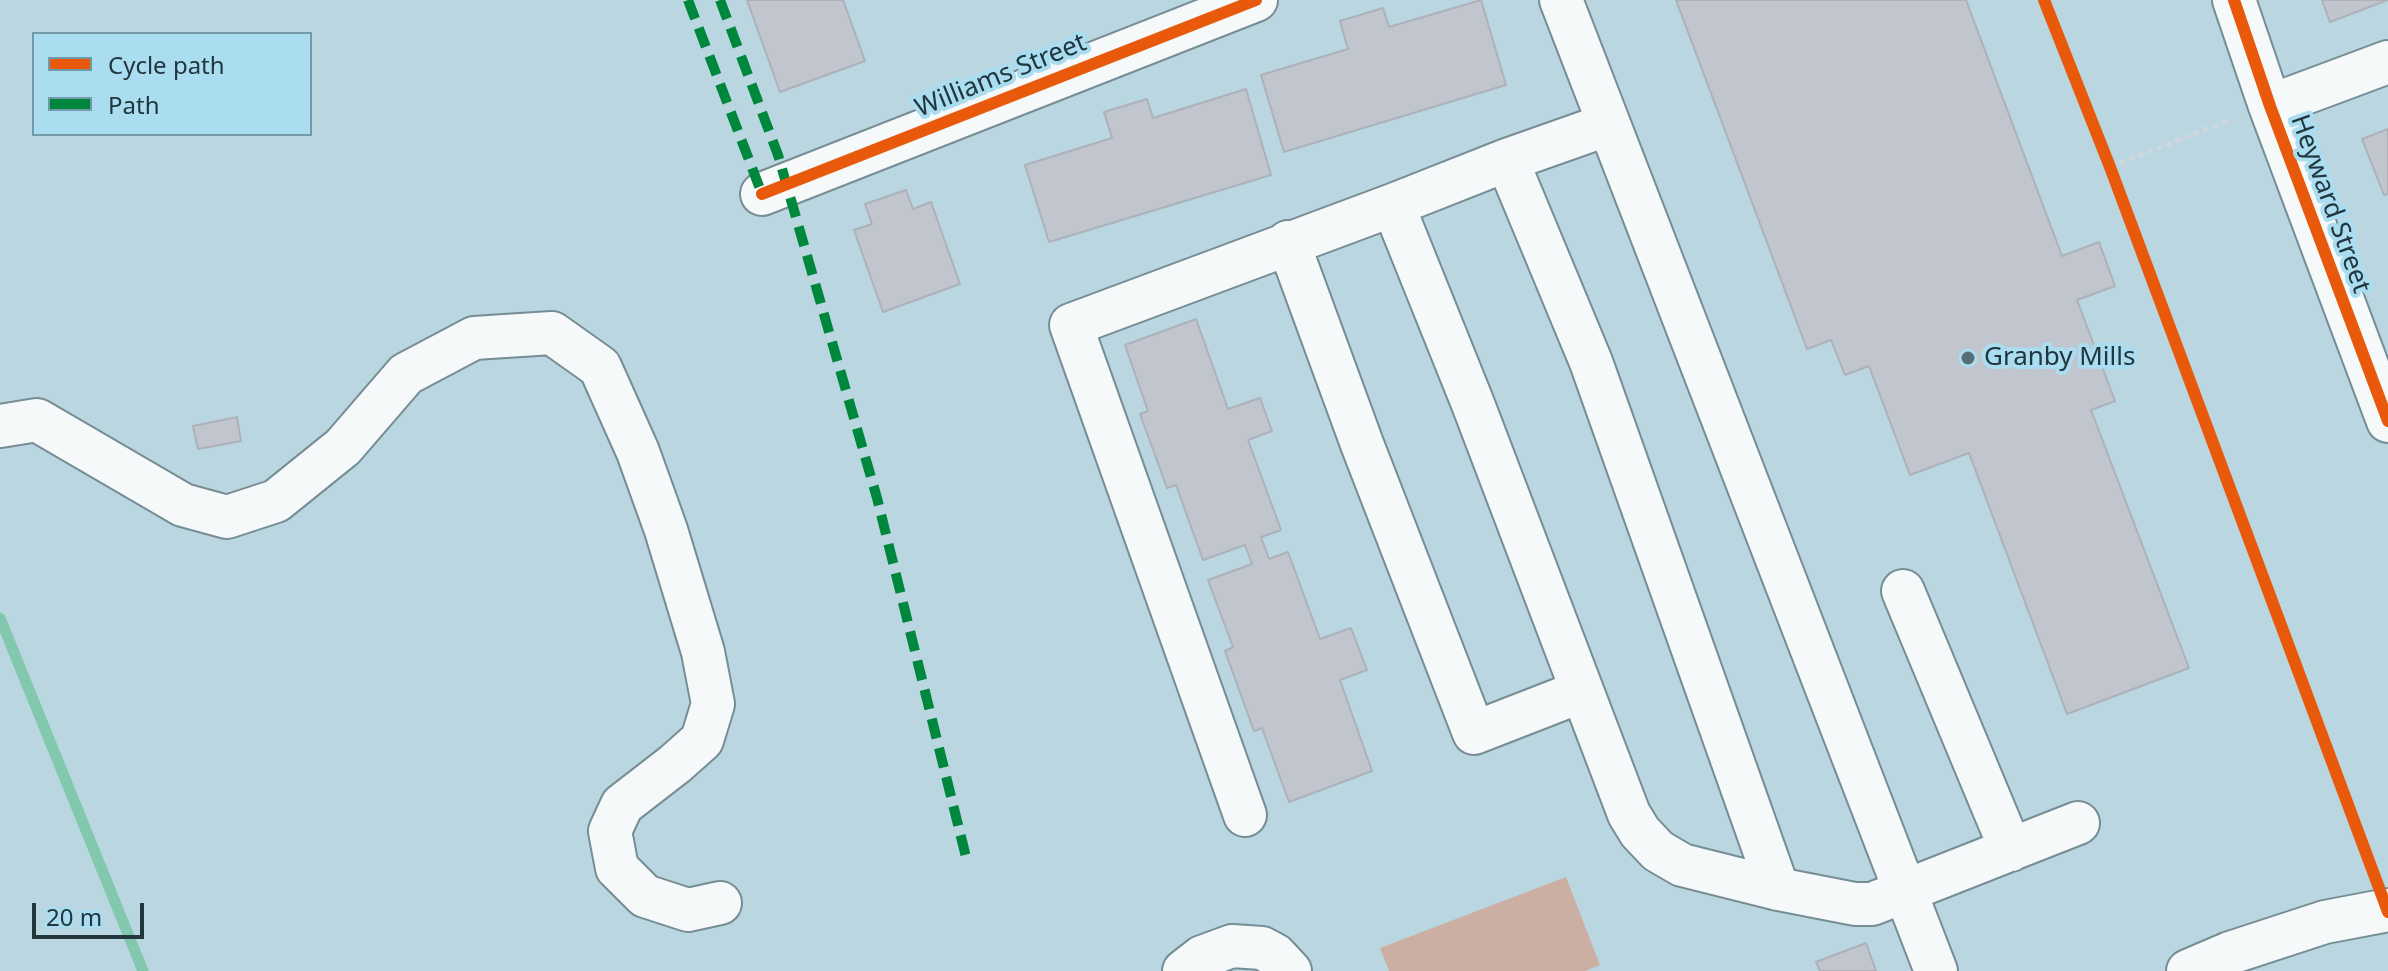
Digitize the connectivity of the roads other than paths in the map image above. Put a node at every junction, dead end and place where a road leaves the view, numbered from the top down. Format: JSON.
{"nodes":[{"id":1,"x":1256,"y":0,"type":"edge"},
{"id":2,"x":1561,"y":0,"type":"edge"},
{"id":3,"x":2234,"y":0,"type":"edge"},
{"id":4,"x":2388,"y":62,"type":"edge"},
{"id":5,"x":2253,"y":112,"type":"junction"},
{"id":6,"x":1609,"y":124,"type":"junction"},
{"id":7,"x":1507,"y":160,"type":"junction"},
{"id":8,"x":762,"y":194,"type":"dead end"},
{"id":9,"x":1393,"y":205,"type":"junction"},
{"id":10,"x":1288,"y":242,"type":"junction"},
{"id":11,"x":2388,"y":421,"type":"edge"},
{"id":12,"x":18,"y":423,"type":"edge"},
{"id":13,"x":1903,"y":591,"type":"dead end"},
{"id":14,"x":1582,"y":691,"type":"junction"},
{"id":15,"x":1245,"y":815,"type":"dead end"},
{"id":16,"x":2078,"y":823,"type":"dead end"},
{"id":17,"x":2011,"y":850,"type":"junction"},
{"id":18,"x":1778,"y":889,"type":"junction"},
{"id":19,"x":1906,"y":893,"type":"junction"},
{"id":20,"x":720,"y":903,"type":"dead end"},
{"id":21,"x":2388,"y":910,"type":"edge"},
{"id":22,"x":1184,"y":971,"type":"edge"},
{"id":23,"x":1290,"y":971,"type":"edge"},
{"id":24,"x":1936,"y":971,"type":"edge"},
{"id":25,"x":2188,"y":971,"type":"edge"}],
"edges":[{"from":1,"to":8,"type":"street","name":"Williams Street"},
{"from":2,"to":6,"type":"street"},
{"from":3,"to":5,"type":"street","name":"Heyward Street"},
{"from":4,"to":5,"type":"street"},
{"from":5,"to":11,"type":"street","name":"Heyward Street"},
{"from":6,"to":7,"type":"street"},
{"from":6,"to":19,"type":"street"},
{"from":7,"to":9,"type":"street"},
{"from":7,"to":18,"type":"street"},
{"from":9,"to":10,"type":"street"},
{"from":9,"to":14,"type":"street"},
{"from":10,"to":14,"type":"street"},
{"from":10,"to":15,"type":"street"},
{"from":12,"to":20,"type":"street"},
{"from":13,"to":17,"type":"street"},
{"from":14,"to":18,"type":"street"},
{"from":16,"to":17,"type":"street"},
{"from":17,"to":19,"type":"street"},
{"from":18,"to":19,"type":"street"},
{"from":19,"to":24,"type":"street"},
{"from":21,"to":25,"type":"street"},
{"from":22,"to":23,"type":"street"}]}
